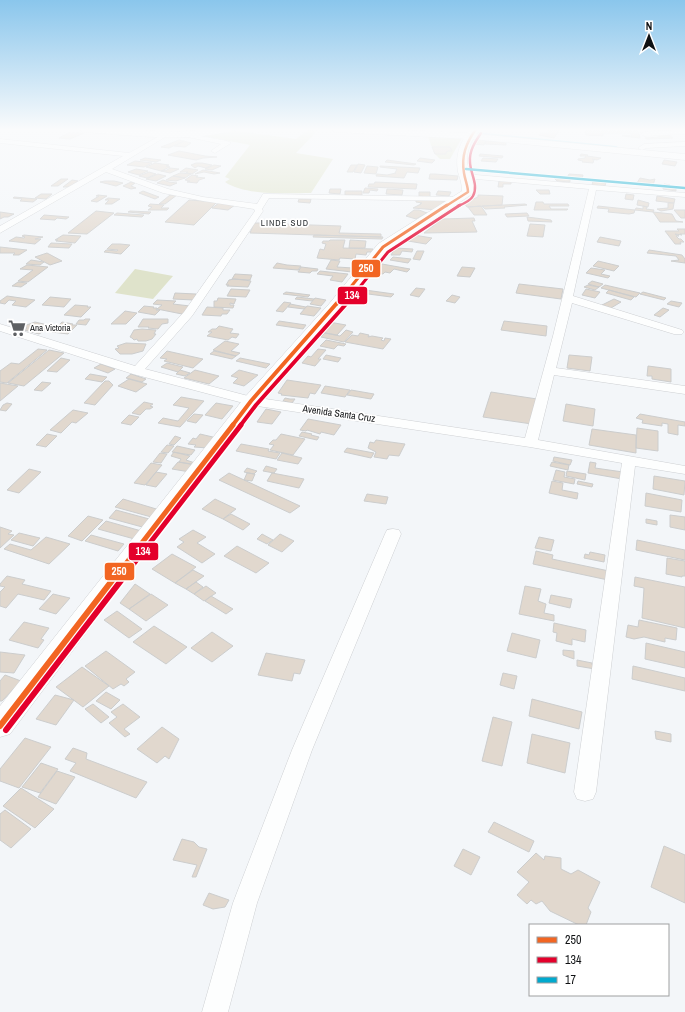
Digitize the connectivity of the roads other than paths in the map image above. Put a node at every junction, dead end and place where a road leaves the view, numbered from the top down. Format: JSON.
{"nodes":[{"id":1,"x":91,"y":176,"type":"edge"},
{"id":2,"x":127,"y":176,"type":"edge"},
{"id":3,"x":465,"y":176,"type":"edge"},
{"id":4,"x":468,"y":176,"type":"edge"},
{"id":5,"x":593,"y":187,"type":"junction"},
{"id":6,"x":685,"y":195,"type":"edge"},
{"id":7,"x":459,"y":199,"type":"junction"},
{"id":8,"x":259,"y":207,"type":"junction"},
{"id":9,"x":0,"y":230,"type":"edge"},
{"id":10,"x":568,"y":298,"type":"junction"},
{"id":11,"x":0,"y":327,"type":"edge"},
{"id":12,"x":678,"y":332,"type":"dead end"},
{"id":13,"x":137,"y":371,"type":"junction"},
{"id":14,"x":548,"y":371,"type":"junction"},
{"id":15,"x":685,"y":390,"type":"edge"},
{"id":16,"x":251,"y":401,"type":"junction"},
{"id":17,"x":530,"y":443,"type":"junction"},
{"id":18,"x":629,"y":461,"type":"junction"},
{"id":19,"x":685,"y":470,"type":"edge"},
{"id":20,"x":393,"y":534,"type":"dead end"},
{"id":21,"x":0,"y":726,"type":"edge"},
{"id":22,"x":585,"y":792,"type":"dead end"},
{"id":23,"x":215,"y":1012,"type":"edge"}],
"edges":[{"from":1,"to":9,"type":"street"},
{"from":2,"to":8,"type":"street"},
{"from":3,"to":7,"type":"main road"},
{"from":4,"to":5,"type":"street"},
{"from":5,"to":6,"type":"street"},
{"from":5,"to":10,"type":"street"},
{"from":7,"to":8,"type":"street"},
{"from":7,"to":16,"type":"main road"},
{"from":8,"to":13,"type":"street"},
{"from":10,"to":12,"type":"street"},
{"from":10,"to":14,"type":"street"},
{"from":11,"to":13,"type":"street","name":"Avenida Santa Cruz"},
{"from":13,"to":16,"type":"street","name":"Avenida Santa Cruz"},
{"from":14,"to":15,"type":"street"},
{"from":14,"to":17,"type":"street"},
{"from":16,"to":17,"type":"street","name":"Avenida Santa Cruz"},
{"from":16,"to":21,"type":"main road"},
{"from":17,"to":18,"type":"street","name":"Avenida Santa Cruz"},
{"from":18,"to":19,"type":"street","name":"Avenida Santa Cruz"},
{"from":18,"to":22,"type":"street"},
{"from":20,"to":23,"type":"street"}]}
